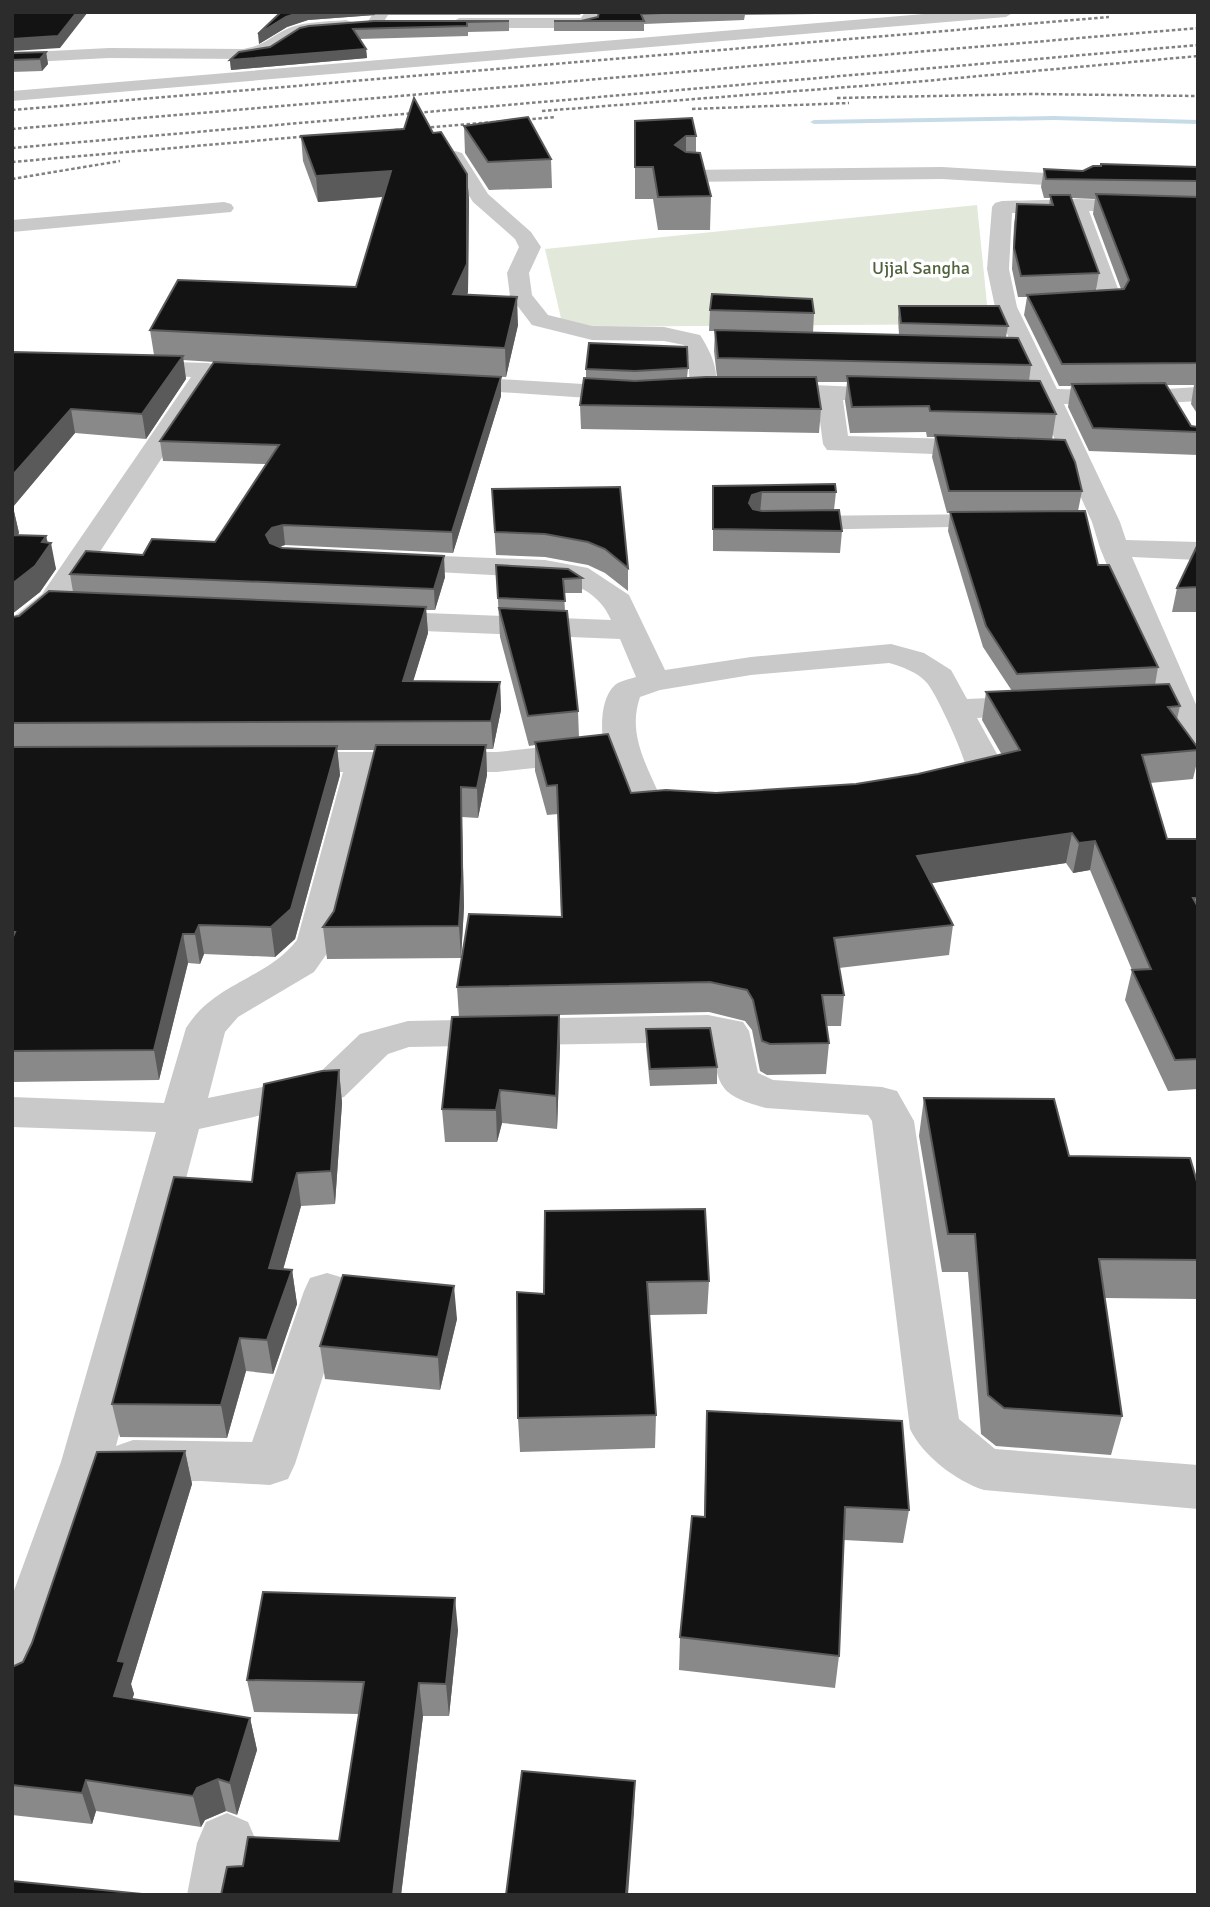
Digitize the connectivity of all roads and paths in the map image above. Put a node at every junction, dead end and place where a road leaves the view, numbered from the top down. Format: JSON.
{"nodes":[{"id":1,"x":593,"y":12,"type":"edge"},
{"id":2,"x":1006,"y":12,"type":"edge"},
{"id":3,"x":382,"y":20,"type":"edge"},
{"id":4,"x":444,"y":23,"type":"edge"},
{"id":5,"x":12,"y":58,"type":"edge"},
{"id":6,"x":12,"y":96,"type":"edge"},
{"id":7,"x":455,"y":157,"type":"edge"},
{"id":8,"x":687,"y":176,"type":"edge"},
{"id":9,"x":980,"y":176,"type":"junction"},
{"id":10,"x":1094,"y":181,"type":"edge"},
{"id":11,"x":1077,"y":205,"type":"junction"},
{"id":12,"x":1002,"y":207,"type":"junction"},
{"id":13,"x":224,"y":208,"type":"dead end"},
{"id":14,"x":1198,"y":208,"type":"edge"},
{"id":15,"x":12,"y":226,"type":"edge"},
{"id":16,"x":1059,"y":304,"type":"edge"},
{"id":17,"x":1032,"y":305,"type":"edge"},
{"id":18,"x":1006,"y":307,"type":"junction"},
{"id":19,"x":692,"y":340,"type":"junction"},
{"id":20,"x":720,"y":341,"type":"edge"},
{"id":21,"x":998,"y":349,"type":"edge"},
{"id":22,"x":1026,"y":349,"type":"junction"},
{"id":23,"x":104,"y":367,"type":"edge"},
{"id":24,"x":208,"y":370,"type":"junction"},
{"id":25,"x":236,"y":372,"type":"edge"},
{"id":26,"x":428,"y":382,"type":"edge"},
{"id":27,"x":703,"y":388,"type":"junction"},
{"id":28,"x":830,"y":392,"type":"junction"},
{"id":29,"x":925,"y":394,"type":"edge"},
{"id":30,"x":1198,"y":394,"type":"edge"},
{"id":31,"x":980,"y":396,"type":"edge"},
{"id":32,"x":1170,"y":396,"type":"junction"},
{"id":33,"x":1049,"y":398,"type":"junction"},
{"id":34,"x":1184,"y":418,"type":"edge"},
{"id":35,"x":1017,"y":449,"type":"edge"},
{"id":36,"x":1045,"y":450,"type":"edge"},
{"id":37,"x":1073,"y":450,"type":"junction"},
{"id":38,"x":1012,"y":521,"type":"edge"},
{"id":39,"x":1080,"y":521,"type":"edge"},
{"id":40,"x":774,"y":523,"type":"edge"},
{"id":41,"x":1110,"y":535,"type":"junction"},
{"id":42,"x":1198,"y":551,"type":"edge"},
{"id":43,"x":364,"y":561,"type":"edge"},
{"id":44,"x":46,"y":606,"type":"junction"},
{"id":45,"x":88,"y":608,"type":"edge"},
{"id":46,"x":338,"y":618,"type":"edge"},
{"id":47,"x":631,"y":630,"type":"junction"},
{"id":48,"x":12,"y":634,"type":"edge"},
{"id":49,"x":654,"y":681,"type":"junction"},
{"id":50,"x":1174,"y":691,"type":"edge"},
{"id":51,"x":1067,"y":704,"type":"edge"},
{"id":52,"x":956,"y":709,"type":"junction"},
{"id":53,"x":1198,"y":748,"type":"edge"},
{"id":54,"x":622,"y":749,"type":"junction"},
{"id":55,"x":363,"y":761,"type":"junction"},
{"id":56,"x":255,"y":762,"type":"edge"},
{"id":57,"x":918,"y":789,"type":"edge"},
{"id":58,"x":722,"y":809,"type":"edge"},
{"id":59,"x":12,"y":1112,"type":"edge"},
{"id":60,"x":183,"y":1118,"type":"junction"},
{"id":61,"x":327,"y":1291,"type":"dead end"},
{"id":62,"x":86,"y":1462,"type":"junction"},
{"id":63,"x":1198,"y":1487,"type":"edge"},
{"id":64,"x":12,"y":1675,"type":"edge"}],
"edges":[{"from":1,"to":4,"type":"street"},
{"from":2,"to":6,"type":"street"},
{"from":3,"to":5,"type":"street"},
{"from":7,"to":19,"type":"street"},
{"from":8,"to":9,"type":"street"},
{"from":9,"to":10,"type":"street"},
{"from":9,"to":12,"type":"street"},
{"from":11,"to":12,"type":"street"},
{"from":11,"to":14,"type":"street"},
{"from":11,"to":16,"type":"street"},
{"from":12,"to":18,"type":"street"},
{"from":13,"to":15,"type":"street"},
{"from":17,"to":18,"type":"street"},
{"from":18,"to":22,"type":"street"},
{"from":19,"to":20,"type":"street"},
{"from":19,"to":27,"type":"street"},
{"from":21,"to":22,"type":"street"},
{"from":22,"to":33,"type":"street"},
{"from":23,"to":24,"type":"street"},
{"from":24,"to":25,"type":"street"},
{"from":24,"to":44,"type":"street"},
{"from":26,"to":27,"type":"street"},
{"from":27,"to":28,"type":"street"},
{"from":28,"to":29,"type":"street"},
{"from":28,"to":35,"type":"street"},
{"from":30,"to":32,"type":"street"},
{"from":31,"to":33,"type":"street"},
{"from":32,"to":33,"type":"street"},
{"from":32,"to":34,"type":"street"},
{"from":33,"to":37,"type":"street"},
{"from":36,"to":37,"type":"street"},
{"from":37,"to":41,"type":"street"},
{"from":38,"to":40,"type":"lane"},
{"from":39,"to":41,"type":"lane"},
{"from":41,"to":42,"type":"street"},
{"from":41,"to":50,"type":"street"},
{"from":43,"to":47,"type":"street"},
{"from":44,"to":45,"type":"street"},
{"from":44,"to":48,"type":"street"},
{"from":46,"to":47,"type":"street"},
{"from":47,"to":49,"type":"street"},
{"from":49,"to":52,"type":"street"},
{"from":49,"to":54,"type":"street"},
{"from":50,"to":53,"type":"street"},
{"from":51,"to":52,"type":"street"},
{"from":52,"to":57,"type":"street"},
{"from":54,"to":55,"type":"street"},
{"from":54,"to":58,"type":"street"},
{"from":55,"to":56,"type":"street"},
{"from":55,"to":60,"type":"street"},
{"from":59,"to":60,"type":"street"},
{"from":60,"to":62,"type":"street"},
{"from":60,"to":63,"type":"street"},
{"from":61,"to":62,"type":"street"},
{"from":62,"to":64,"type":"street"}]}
